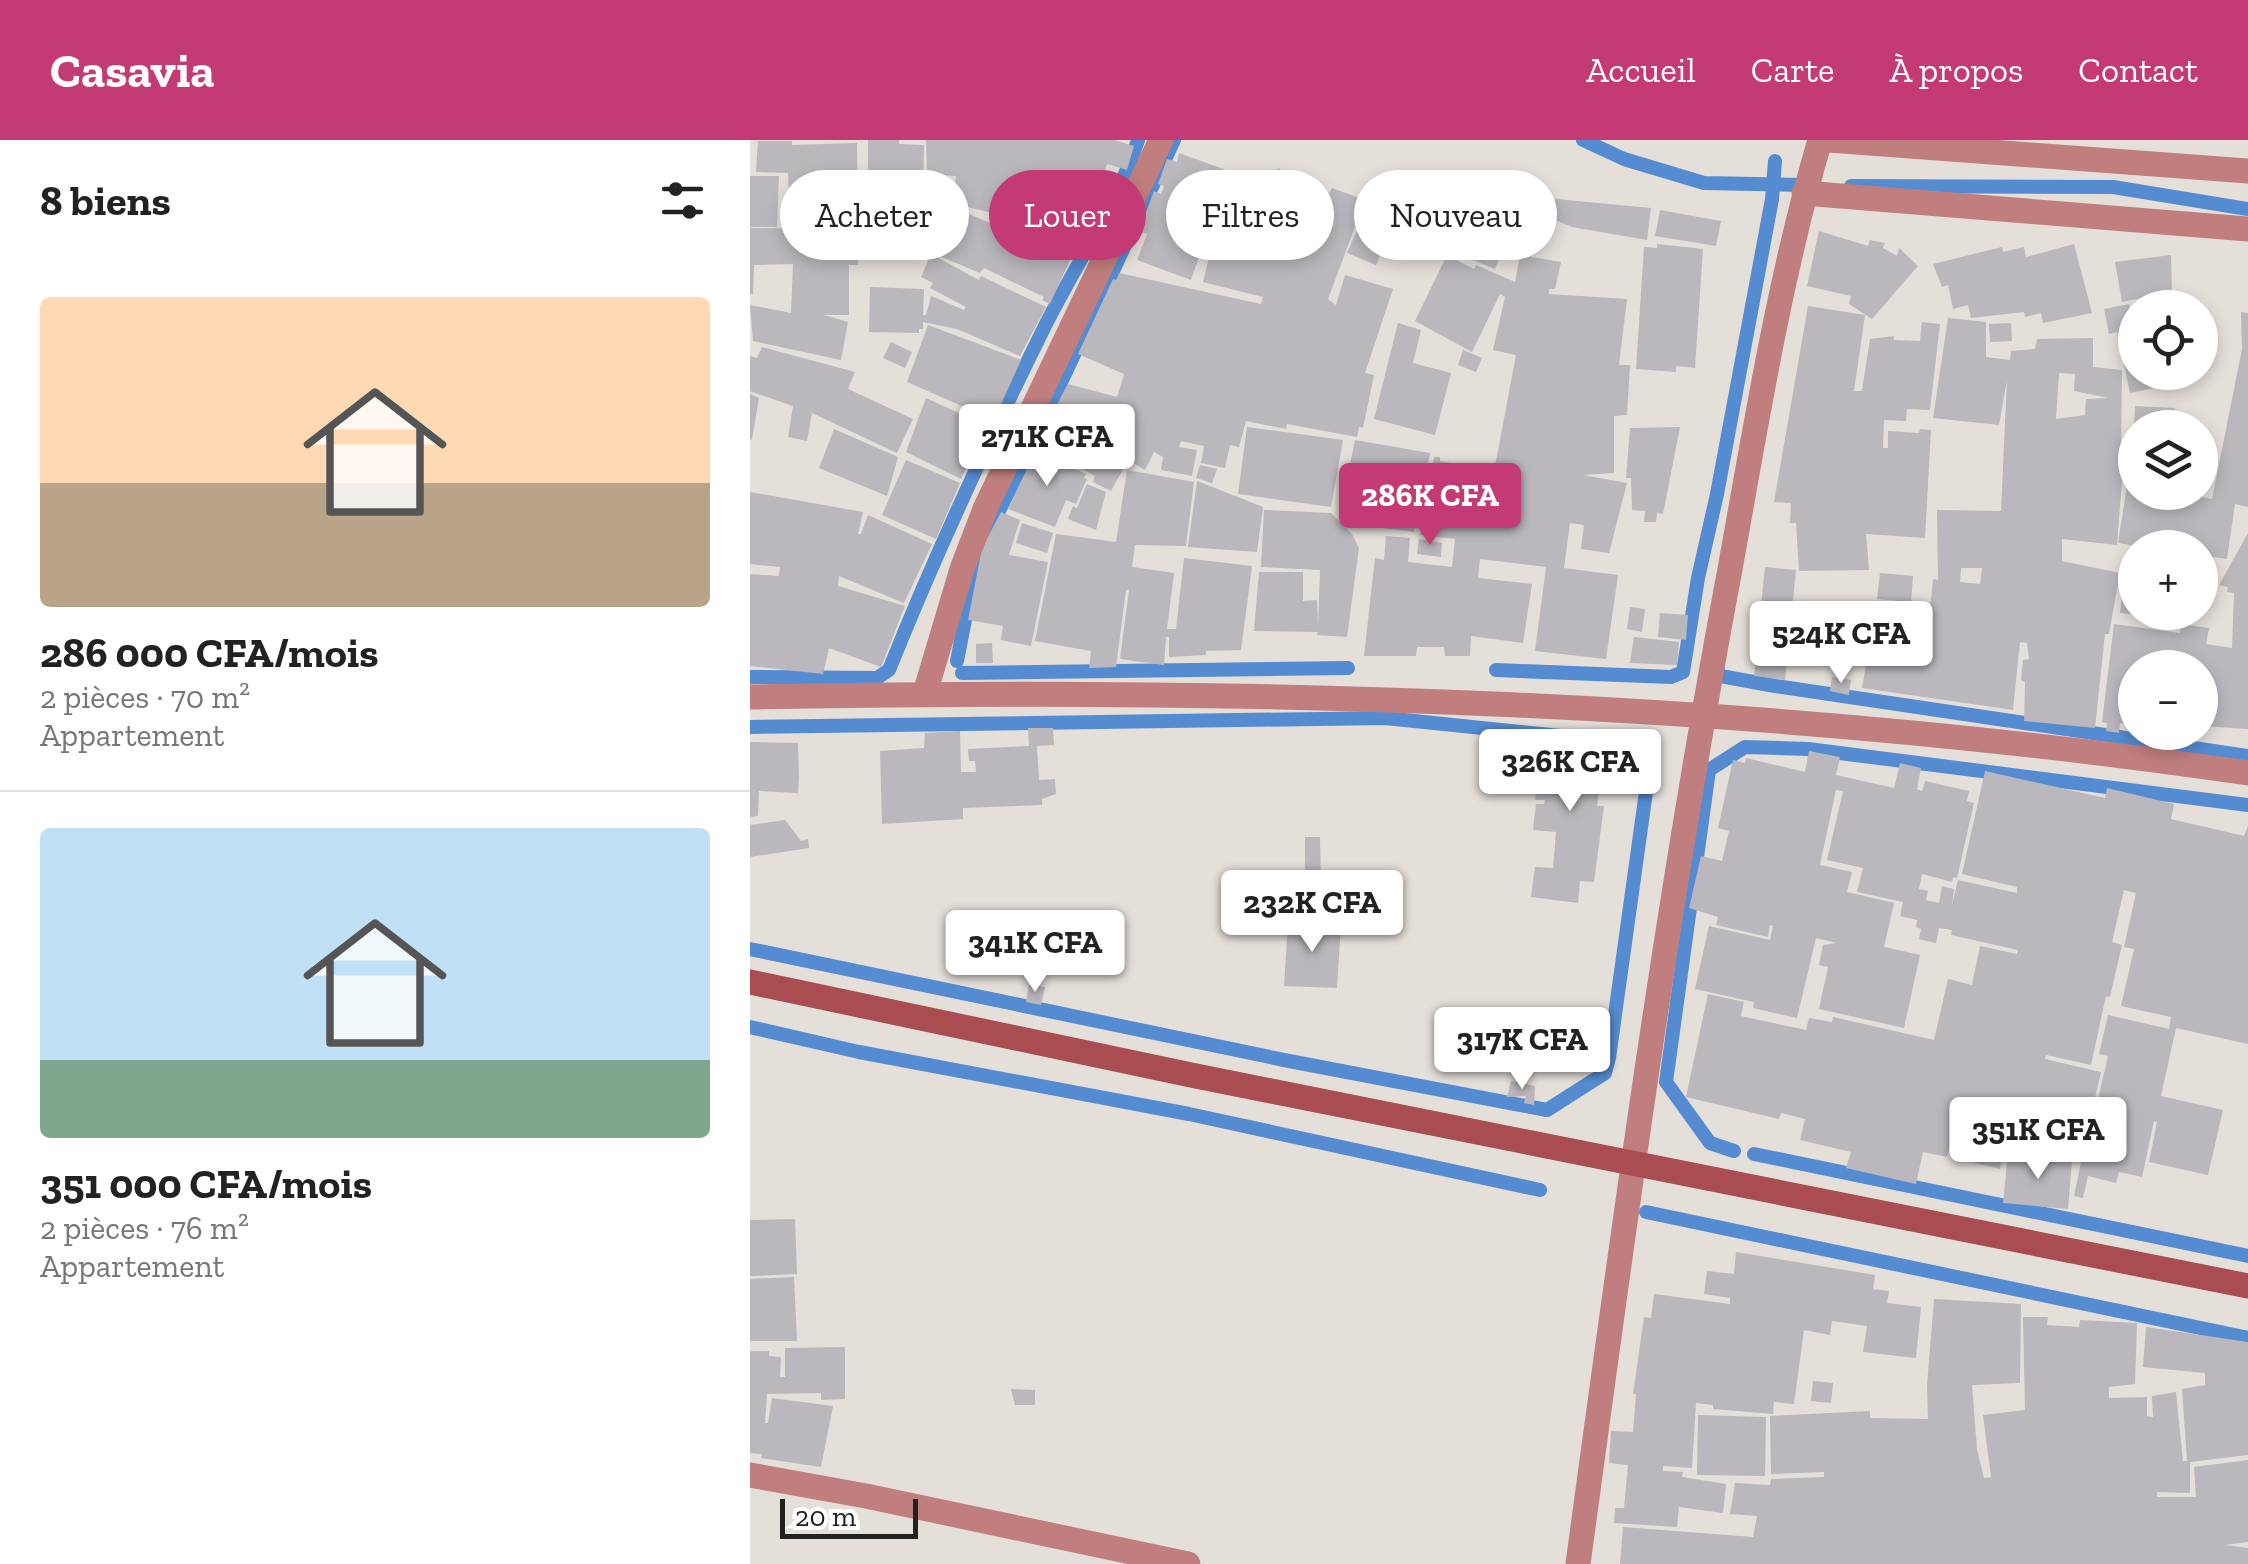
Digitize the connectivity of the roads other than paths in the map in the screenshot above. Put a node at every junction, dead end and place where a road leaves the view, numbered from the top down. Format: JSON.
{"nodes":[{"id":1,"x":1161,"y":140,"type":"edge"},
{"id":2,"x":1820,"y":140,"type":"edge"},
{"id":3,"x":1829,"y":140,"type":"edge"},
{"id":4,"x":2248,"y":171,"type":"edge"},
{"id":5,"x":1804,"y":193,"type":"junction"},
{"id":6,"x":2248,"y":229,"type":"edge"},
{"id":7,"x":925,"y":693,"type":"junction"},
{"id":8,"x":750,"y":697,"type":"edge"},
{"id":9,"x":1703,"y":714,"type":"junction"},
{"id":10,"x":2248,"y":774,"type":"edge"},
{"id":11,"x":750,"y":982,"type":"edge"},
{"id":12,"x":1632,"y":1163,"type":"junction"},
{"id":13,"x":2248,"y":1286,"type":"edge"},
{"id":14,"x":750,"y":1475,"type":"edge"},
{"id":15,"x":1188,"y":1564,"type":"edge"},
{"id":16,"x":1578,"y":1564,"type":"edge"}],
"edges":[{"from":1,"to":7,"type":"street"},
{"from":2,"to":5,"type":"street"},
{"from":3,"to":4,"type":"street"},
{"from":5,"to":6,"type":"street"},
{"from":5,"to":9,"type":"street"},
{"from":7,"to":8,"type":"street"},
{"from":7,"to":9,"type":"street"},
{"from":9,"to":10,"type":"street"},
{"from":9,"to":12,"type":"street"},
{"from":11,"to":12,"type":"street"},
{"from":12,"to":13,"type":"street"},
{"from":12,"to":16,"type":"street"},
{"from":14,"to":15,"type":"street"}]}
